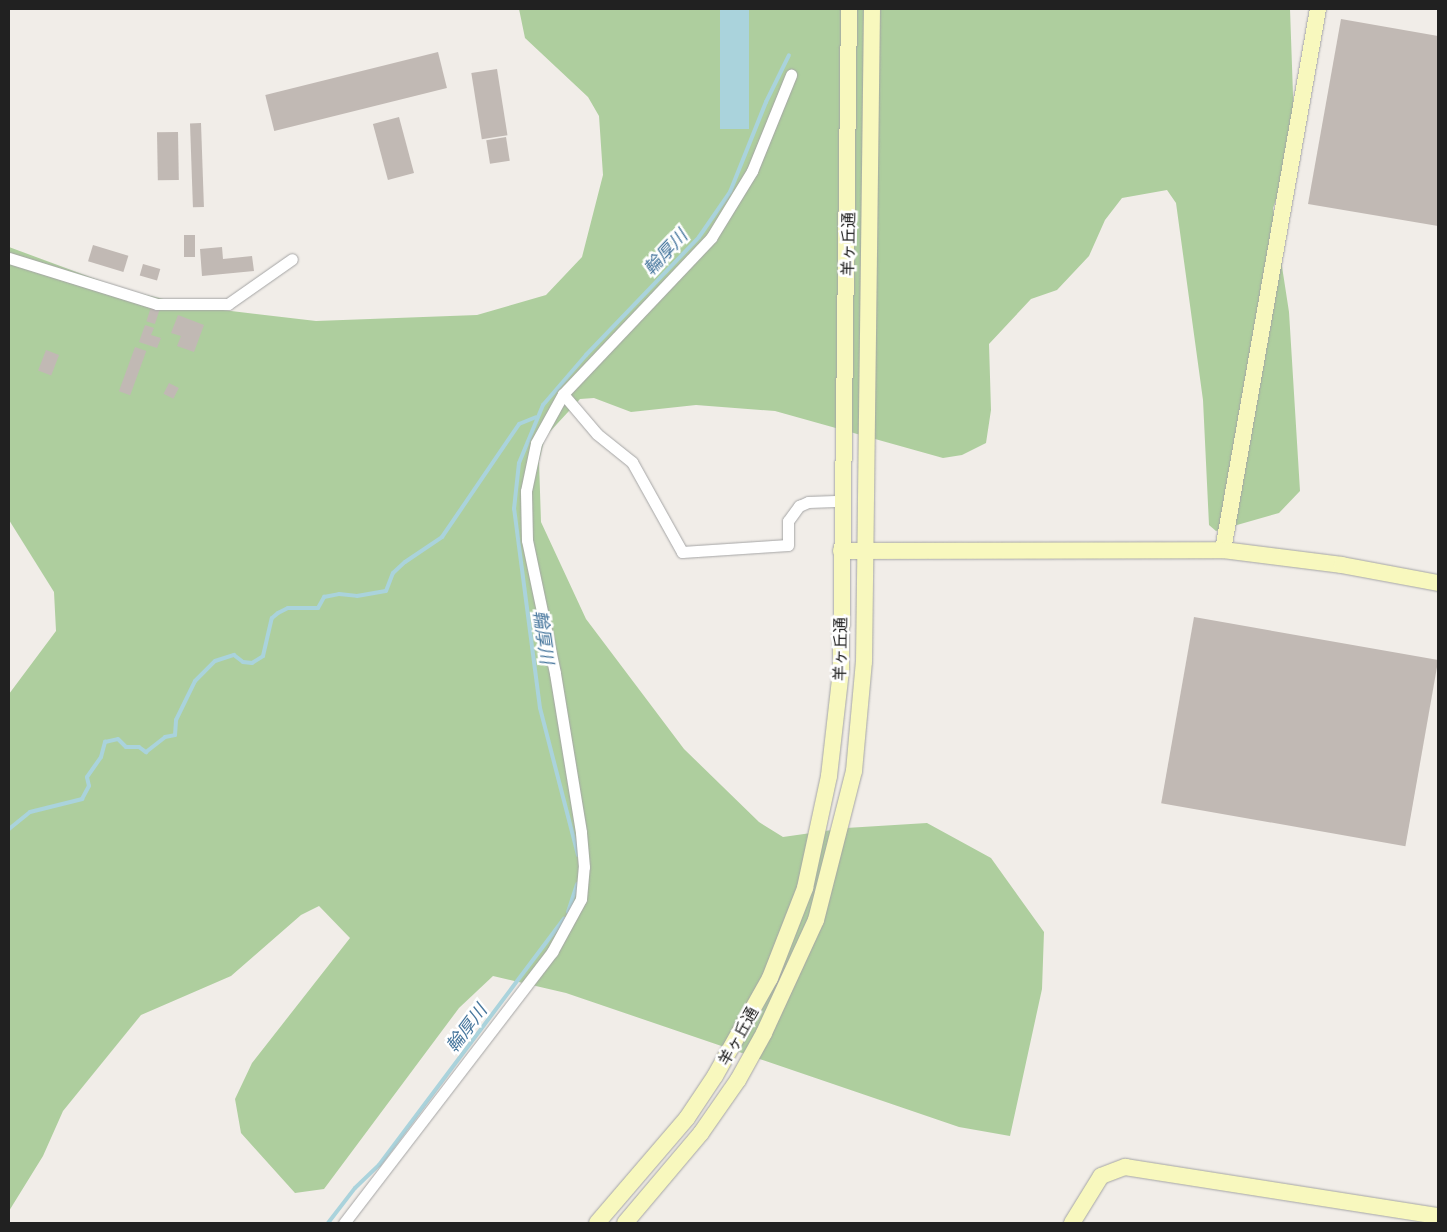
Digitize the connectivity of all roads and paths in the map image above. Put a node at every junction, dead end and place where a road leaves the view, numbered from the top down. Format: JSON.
{"nodes":[{"id":1,"x":850,"y":9,"type":"edge"},
{"id":2,"x":872,"y":9,"type":"edge"},
{"id":3,"x":1318,"y":9,"type":"edge"},
{"id":4,"x":791,"y":76,"type":"dead end"},
{"id":5,"x":9,"y":258,"type":"edge"},
{"id":6,"x":292,"y":259,"type":"dead end"},
{"id":7,"x":563,"y":394,"type":"junction"},
{"id":8,"x":842,"y":501,"type":"junction"},
{"id":9,"x":841,"y":550,"type":"junction"},
{"id":10,"x":866,"y":550,"type":"junction"},
{"id":11,"x":1223,"y":550,"type":"junction"},
{"id":12,"x":1438,"y":583,"type":"edge"},
{"id":13,"x":1438,"y":1216,"type":"edge"},
{"id":14,"x":344,"y":1223,"type":"edge"},
{"id":15,"x":597,"y":1223,"type":"edge"},
{"id":16,"x":625,"y":1223,"type":"edge"},
{"id":17,"x":1072,"y":1223,"type":"edge"}],
"edges":[{"from":1,"to":8,"type":"main road","name":"羊ヶ丘通"},
{"from":2,"to":10,"type":"main road","name":"羊ヶ丘通"},
{"from":3,"to":11,"type":"main road"},
{"from":4,"to":7,"type":"street"},
{"from":5,"to":6,"type":"street"},
{"from":7,"to":8,"type":"street"},
{"from":7,"to":14,"type":"street"},
{"from":8,"to":9,"type":"main road","name":"羊ヶ丘通"},
{"from":9,"to":10,"type":"main road"},
{"from":9,"to":15,"type":"main road","name":"羊ヶ丘通"},
{"from":10,"to":11,"type":"main road"},
{"from":10,"to":16,"type":"main road","name":"羊ヶ丘通"},
{"from":11,"to":12,"type":"main road"},
{"from":13,"to":17,"type":"main road"}]}
